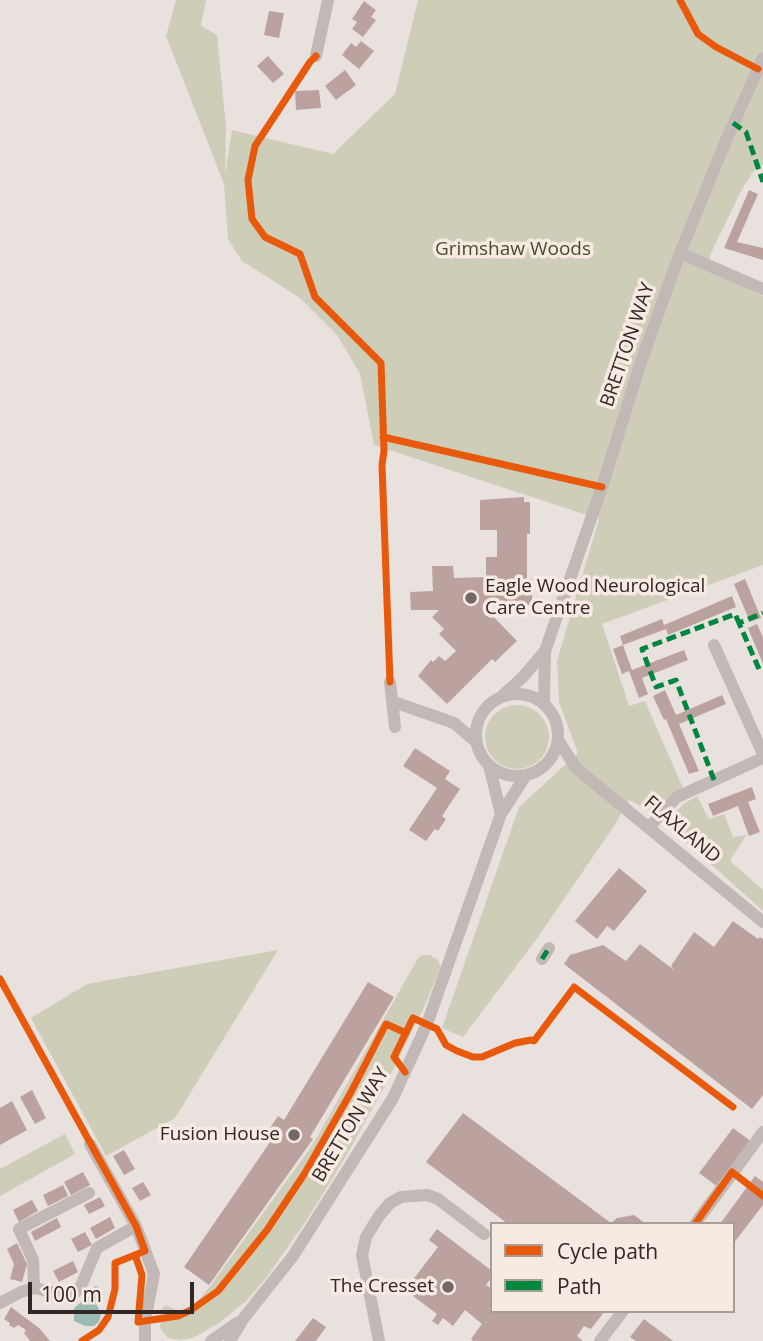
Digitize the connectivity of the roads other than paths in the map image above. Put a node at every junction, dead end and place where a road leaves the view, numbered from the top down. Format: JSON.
{"nodes":[{"id":1,"x":328,"y":0,"type":"edge"},
{"id":2,"x":316,"y":56,"type":"dead end"},
{"id":3,"x":763,"y":58,"type":"edge"},
{"id":4,"x":680,"y":253,"type":"junction"},
{"id":5,"x":763,"y":289,"type":"edge"},
{"id":6,"x":713,"y":645,"type":"dead end"},
{"id":7,"x":545,"y":651,"type":"junction"},
{"id":8,"x":390,"y":682,"type":"dead end"},
{"id":9,"x":503,"y":696,"type":"junction"},
{"id":10,"x":394,"y":702,"type":"junction"},
{"id":11,"x":544,"y":704,"type":"junction"},
{"id":12,"x":486,"y":706,"type":"junction"},
{"id":13,"x":454,"y":723,"type":"junction"},
{"id":14,"x":395,"y":727,"type":"dead end"},
{"id":15,"x":558,"y":740,"type":"junction"},
{"id":16,"x":476,"y":742,"type":"junction"},
{"id":17,"x":763,"y":756,"type":"edge"},
{"id":18,"x":551,"y":758,"type":"junction"},
{"id":19,"x":489,"y":765,"type":"junction"},
{"id":20,"x":576,"y":768,"type":"junction"},
{"id":21,"x":526,"y":775,"type":"junction"},
{"id":22,"x":501,"y":814,"type":"junction"},
{"id":23,"x":649,"y":827,"type":"junction"},
{"id":24,"x":763,"y":922,"type":"edge"},
{"id":25,"x":763,"y":1132,"type":"edge"},
{"id":26,"x":89,"y":1144,"type":"dead end"},
{"id":27,"x":89,"y":1193,"type":"dead end"},
{"id":28,"x":696,"y":1222,"type":"edge"},
{"id":29,"x":136,"y":1226,"type":"junction"},
{"id":30,"x":484,"y":1234,"type":"dead end"},
{"id":31,"x":34,"y":1288,"type":"junction"},
{"id":32,"x":0,"y":1303,"type":"edge"},
{"id":33,"x":621,"y":1313,"type":"edge"},
{"id":34,"x":243,"y":1319,"type":"junction"},
{"id":35,"x":148,"y":1339,"type":"edge"},
{"id":36,"x":211,"y":1341,"type":"edge"},
{"id":37,"x":230,"y":1341,"type":"edge"},
{"id":38,"x":380,"y":1341,"type":"edge"},
{"id":39,"x":600,"y":1341,"type":"edge"}],
"edges":[{"from":1,"to":2,"type":"street"},
{"from":3,"to":4,"type":"street","name":"BRETTON WAY"},
{"from":4,"to":5,"type":"street"},
{"from":4,"to":7,"type":"street","name":"BRETTON WAY"},
{"from":6,"to":17,"type":"street"},
{"from":7,"to":9,"type":"street","name":"BRETTON WAY"},
{"from":7,"to":11,"type":"street","name":"BRETTON WAY"},
{"from":8,"to":10,"type":"street"},
{"from":9,"to":11,"type":"street"},
{"from":9,"to":12,"type":"street"},
{"from":10,"to":13,"type":"street"},
{"from":10,"to":14,"type":"street"},
{"from":11,"to":15,"type":"street"},
{"from":12,"to":13,"type":"street"},
{"from":12,"to":16,"type":"street"},
{"from":13,"to":16,"type":"street"},
{"from":15,"to":18,"type":"street"},
{"from":15,"to":20,"type":"street","name":"FLAXLAND"},
{"from":16,"to":19,"type":"street"},
{"from":17,"to":23,"type":"street"},
{"from":18,"to":20,"type":"street","name":"FLAXLAND"},
{"from":18,"to":21,"type":"street"},
{"from":19,"to":21,"type":"street"},
{"from":19,"to":22,"type":"street"},
{"from":20,"to":23,"type":"street","name":"FLAXLAND"},
{"from":21,"to":22,"type":"street","name":"BRETTON WAY"},
{"from":22,"to":34,"type":"street","name":"BRETTON WAY"},
{"from":23,"to":24,"type":"street","name":"FLAXLAND"},
{"from":25,"to":28,"type":"street"},
{"from":26,"to":29,"type":"street"},
{"from":27,"to":31,"type":"street"},
{"from":29,"to":31,"type":"street"},
{"from":29,"to":35,"type":"street"},
{"from":30,"to":38,"type":"street"},
{"from":31,"to":32,"type":"street"},
{"from":33,"to":39,"type":"street"},
{"from":34,"to":36,"type":"street","name":"BRETTON WAY"},
{"from":34,"to":37,"type":"street","name":"BRETTON WAY"}]}
